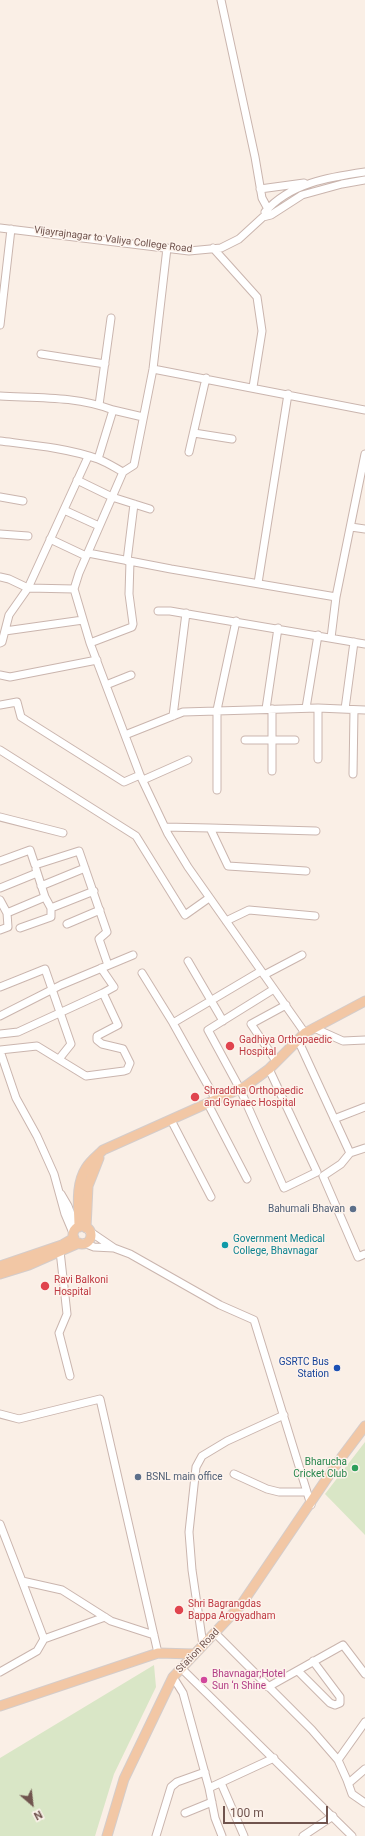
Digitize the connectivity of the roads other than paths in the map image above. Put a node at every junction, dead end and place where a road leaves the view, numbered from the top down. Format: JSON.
{"nodes":[{"id":1,"x":221,"y":0,"type":"edge"},
{"id":2,"x":365,"y":172,"type":"edge"},
{"id":3,"x":365,"y":180,"type":"edge"},
{"id":4,"x":314,"y":181,"type":"junction"},
{"id":5,"x":260,"y":189,"type":"junction"},
{"id":6,"x":268,"y":209,"type":"junction"},
{"id":7,"x":263,"y":217,"type":"junction"},
{"id":8,"x":0,"y":228,"type":"edge"},
{"id":9,"x":11,"y":228,"type":"junction"},
{"id":10,"x":167,"y":248,"type":"junction"},
{"id":11,"x":213,"y":248,"type":"junction"},
{"id":12,"x":111,"y":318,"type":"dead end"},
{"id":13,"x":0,"y":325,"type":"edge"},
{"id":14,"x":41,"y":354,"type":"dead end"},
{"id":15,"x":105,"y":364,"type":"junction"},
{"id":16,"x":153,"y":369,"type":"junction"},
{"id":17,"x":206,"y":378,"type":"junction"},
{"id":18,"x":254,"y":387,"type":"junction"},
{"id":19,"x":288,"y":394,"type":"junction"},
{"id":20,"x":0,"y":396,"type":"edge"},
{"id":21,"x":99,"y":405,"type":"junction"},
{"id":22,"x":113,"y":410,"type":"junction"},
{"id":23,"x":365,"y":410,"type":"edge"},
{"id":24,"x":144,"y":417,"type":"junction"},
{"id":25,"x":194,"y":433,"type":"junction"},
{"id":26,"x":232,"y":439,"type":"dead end"},
{"id":27,"x":0,"y":441,"type":"edge"},
{"id":28,"x":189,"y":452,"type":"dead end"},
{"id":29,"x":365,"y":454,"type":"edge"},
{"id":30,"x":88,"y":457,"type":"junction"},
{"id":31,"x":98,"y":459,"type":"junction"},
{"id":32,"x":122,"y":472,"type":"junction"},
{"id":33,"x":78,"y":480,"type":"junction"},
{"id":34,"x":0,"y":497,"type":"edge"},
{"id":35,"x":112,"y":497,"type":"junction"},
{"id":36,"x":22,"y":501,"type":"dead end"},
{"id":37,"x":134,"y":504,"type":"junction"},
{"id":38,"x":150,"y":509,"type":"dead end"},
{"id":39,"x":64,"y":510,"type":"junction"},
{"id":40,"x":99,"y":526,"type":"junction"},
{"id":41,"x":351,"y":527,"type":"junction"},
{"id":42,"x":365,"y":530,"type":"edge"},
{"id":43,"x":0,"y":534,"type":"edge"},
{"id":44,"x":28,"y":536,"type":"dead end"},
{"id":45,"x":50,"y":539,"type":"junction"},
{"id":46,"x":87,"y":554,"type":"junction"},
{"id":47,"x":129,"y":561,"type":"junction"},
{"id":48,"x":0,"y":577,"type":"edge"},
{"id":49,"x":258,"y":583,"type":"junction"},
{"id":50,"x":28,"y":588,"type":"junction"},
{"id":51,"x":74,"y":589,"type":"junction"},
{"id":52,"x":336,"y":598,"type":"junction"},
{"id":53,"x":158,"y":611,"type":"dead end"},
{"id":54,"x":186,"y":614,"type":"junction"},
{"id":55,"x":83,"y":620,"type":"junction"},
{"id":56,"x":236,"y":621,"type":"junction"},
{"id":57,"x":278,"y":628,"type":"junction"},
{"id":58,"x":5,"y":631,"type":"junction"},
{"id":59,"x":318,"y":635,"type":"junction"},
{"id":60,"x":331,"y":638,"type":"junction"},
{"id":61,"x":354,"y":642,"type":"junction"},
{"id":62,"x":0,"y":643,"type":"edge"},
{"id":63,"x":90,"y":643,"type":"junction"},
{"id":64,"x":365,"y":644,"type":"edge"},
{"id":65,"x":97,"y":660,"type":"junction"},
{"id":66,"x":0,"y":675,"type":"edge"},
{"id":67,"x":131,"y":675,"type":"dead end"},
{"id":68,"x":106,"y":685,"type":"junction"},
{"id":69,"x":0,"y":705,"type":"edge"},
{"id":70,"x":306,"y":708,"type":"junction"},
{"id":71,"x":318,"y":708,"type":"junction"},
{"id":72,"x":269,"y":709,"type":"junction"},
{"id":73,"x":345,"y":709,"type":"junction"},
{"id":74,"x":217,"y":710,"type":"junction"},
{"id":75,"x":354,"y":710,"type":"junction"},
{"id":76,"x":365,"y":710,"type":"edge"},
{"id":77,"x":173,"y":716,"type":"junction"},
{"id":78,"x":125,"y":735,"type":"junction"},
{"id":79,"x":246,"y":740,"type":"dead end"},
{"id":80,"x":271,"y":740,"type":"junction"},
{"id":81,"x":295,"y":740,"type":"dead end"},
{"id":82,"x":0,"y":750,"type":"edge"},
{"id":83,"x":318,"y":759,"type":"dead end"},
{"id":84,"x":188,"y":760,"type":"dead end"},
{"id":85,"x":272,"y":771,"type":"dead end"},
{"id":86,"x":353,"y":774,"type":"dead end"},
{"id":87,"x":142,"y":777,"type":"junction"},
{"id":88,"x":217,"y":790,"type":"dead end"},
{"id":89,"x":0,"y":817,"type":"edge"},
{"id":90,"x":165,"y":827,"type":"junction"},
{"id":91,"x":210,"y":828,"type":"junction"},
{"id":92,"x":316,"y":831,"type":"dead end"},
{"id":93,"x":63,"y":833,"type":"dead end"},
{"id":94,"x":0,"y":861,"type":"edge"},
{"id":95,"x":85,"y":868,"type":"junction"},
{"id":96,"x":36,"y":869,"type":"junction"},
{"id":97,"x":306,"y":871,"type":"dead end"},
{"id":98,"x":41,"y":886,"type":"junction"},
{"id":99,"x":0,"y":888,"type":"edge"},
{"id":100,"x":94,"y":891,"type":"junction"},
{"id":101,"x":45,"y":897,"type":"junction"},
{"id":102,"x":209,"y":898,"type":"junction"},
{"id":103,"x":0,"y":900,"type":"edge"},
{"id":104,"x":50,"y":908,"type":"junction"},
{"id":105,"x":100,"y":910,"type":"junction"},
{"id":106,"x":7,"y":912,"type":"junction"},
{"id":107,"x":315,"y":916,"type":"dead end"},
{"id":108,"x":226,"y":921,"type":"junction"},
{"id":109,"x":67,"y":924,"type":"dead end"},
{"id":110,"x":20,"y":928,"type":"dead end"},
{"id":111,"x":0,"y":930,"type":"edge"},
{"id":112,"x":133,"y":955,"type":"dead end"},
{"id":113,"x":302,"y":955,"type":"dead end"},
{"id":114,"x":188,"y":961,"type":"dead end"},
{"id":115,"x":108,"y":965,"type":"junction"},
{"id":116,"x":101,"y":968,"type":"junction"},
{"id":117,"x":142,"y":973,"type":"dead end"},
{"id":118,"x":263,"y":973,"type":"junction"},
{"id":119,"x":0,"y":987,"type":"edge"},
{"id":120,"x":53,"y":989,"type":"junction"},
{"id":121,"x":274,"y":989,"type":"junction"},
{"id":122,"x":103,"y":993,"type":"junction"},
{"id":123,"x":211,"y":1000,"type":"junction"},
{"id":124,"x":365,"y":1001,"type":"edge"},
{"id":125,"x":286,"y":1005,"type":"junction"},
{"id":126,"x":61,"y":1012,"type":"junction"},
{"id":127,"x":0,"y":1016,"type":"edge"},
{"id":128,"x":223,"y":1021,"type":"junction"},
{"id":129,"x":173,"y":1023,"type":"junction"},
{"id":130,"x":314,"y":1028,"type":"junction"},
{"id":131,"x":305,"y":1032,"type":"junction"},
{"id":132,"x":0,"y":1034,"type":"edge"},
{"id":133,"x":298,"y":1040,"type":"junction"},
{"id":134,"x":365,"y":1040,"type":"edge"},
{"id":135,"x":0,"y":1050,"type":"edge"},
{"id":136,"x":59,"y":1059,"type":"junction"},
{"id":137,"x":276,"y":1061,"type":"junction"},
{"id":138,"x":268,"y":1069,"type":"junction"},
{"id":139,"x":240,"y":1089,"type":"junction"},
{"id":140,"x":212,"y":1102,"type":"junction"},
{"id":141,"x":365,"y":1107,"type":"edge"},
{"id":142,"x":334,"y":1119,"type":"junction"},
{"id":143,"x":171,"y":1120,"type":"junction"},
{"id":144,"x":365,"y":1148,"type":"edge"},
{"id":145,"x":350,"y":1153,"type":"junction"},
{"id":146,"x":247,"y":1179,"type":"dead end"},
{"id":147,"x":211,"y":1197,"type":"dead end"},
{"id":148,"x":80,"y":1234,"type":"junction"},
{"id":149,"x":114,"y":1248,"type":"junction"},
{"id":150,"x":60,"y":1251,"type":"junction"},
{"id":151,"x":365,"y":1254,"type":"edge"},
{"id":152,"x":0,"y":1266,"type":"edge"},
{"id":153,"x":0,"y":1274,"type":"edge"},
{"id":154,"x":70,"y":1376,"type":"dead end"},
{"id":155,"x":0,"y":1414,"type":"edge"},
{"id":156,"x":284,"y":1415,"type":"junction"},
{"id":157,"x":365,"y":1426,"type":"edge"},
{"id":158,"x":234,"y":1474,"type":"dead end"},
{"id":159,"x":306,"y":1492,"type":"junction"},
{"id":160,"x":311,"y":1505,"type":"junction"},
{"id":161,"x":0,"y":1524,"type":"edge"},
{"id":162,"x":22,"y":1581,"type":"junction"},
{"id":163,"x":105,"y":1617,"type":"junction"},
{"id":164,"x":215,"y":1633,"type":"junction"},
{"id":165,"x":154,"y":1635,"type":"junction"},
{"id":166,"x":44,"y":1639,"type":"junction"},
{"id":167,"x":203,"y":1645,"type":"junction"},
{"id":168,"x":158,"y":1653,"type":"junction"},
{"id":169,"x":194,"y":1654,"type":"junction"},
{"id":170,"x":313,"y":1661,"type":"junction"},
{"id":171,"x":181,"y":1668,"type":"junction"},
{"id":172,"x":298,"y":1671,"type":"junction"},
{"id":173,"x":0,"y":1672,"type":"edge"},
{"id":174,"x":365,"y":1674,"type":"edge"},
{"id":175,"x":173,"y":1678,"type":"junction"},
{"id":176,"x":268,"y":1687,"type":"junction"},
{"id":177,"x":0,"y":1706,"type":"edge"},
{"id":178,"x":365,"y":1722,"type":"edge"},
{"id":179,"x":274,"y":1758,"type":"junction"},
{"id":180,"x":338,"y":1760,"type":"junction"},
{"id":181,"x":365,"y":1769,"type":"edge"},
{"id":182,"x":204,"y":1772,"type":"junction"},
{"id":183,"x":347,"y":1780,"type":"junction"},
{"id":184,"x":221,"y":1783,"type":"junction"},
{"id":185,"x":210,"y":1788,"type":"junction"},
{"id":186,"x":212,"y":1802,"type":"junction"},
{"id":187,"x":365,"y":1803,"type":"edge"},
{"id":188,"x":185,"y":1813,"type":"dead end"},
{"id":189,"x":333,"y":1816,"type":"junction"},
{"id":190,"x":107,"y":1836,"type":"edge"},
{"id":191,"x":156,"y":1836,"type":"edge"},
{"id":192,"x":222,"y":1836,"type":"edge"},
{"id":193,"x":244,"y":1836,"type":"edge"},
{"id":194,"x":303,"y":1836,"type":"edge"},
{"id":195,"x":352,"y":1836,"type":"edge"}],
"edges":[{"from":1,"to":5,"type":"street"},
{"from":2,"to":4,"type":"street","name":"Vijayrajnagar to Valiya College Road"},
{"from":3,"to":7,"type":"street","name":"Vijayrajnagar to Valiya College Road"},
{"from":4,"to":5,"type":"street"},
{"from":4,"to":6,"type":"street","name":"Vijayrajnagar to Valiya College Road"},
{"from":5,"to":6,"type":"street"},
{"from":6,"to":7,"type":"street","name":"Vijayrajnagar to Valiya College Road"},
{"from":7,"to":11,"type":"street","name":"Vijayrajnagar to Valiya College Road"},
{"from":8,"to":9,"type":"street","name":"Vijayrajnagar to Valiya College Road"},
{"from":9,"to":10,"type":"street","name":"Vijayrajnagar to Valiya College Road"},
{"from":9,"to":13,"type":"street"},
{"from":10,"to":11,"type":"street","name":"Vijayrajnagar to Valiya College Road"},
{"from":10,"to":16,"type":"street"},
{"from":11,"to":18,"type":"street"},
{"from":12,"to":15,"type":"street"},
{"from":14,"to":15,"type":"street"},
{"from":15,"to":21,"type":"street"},
{"from":16,"to":17,"type":"street"},
{"from":16,"to":24,"type":"street"},
{"from":17,"to":18,"type":"street"},
{"from":17,"to":25,"type":"street"},
{"from":18,"to":19,"type":"street"},
{"from":19,"to":23,"type":"street"},
{"from":19,"to":49,"type":"street"},
{"from":20,"to":21,"type":"street"},
{"from":21,"to":22,"type":"street"},
{"from":22,"to":24,"type":"street"},
{"from":22,"to":31,"type":"street"},
{"from":24,"to":32,"type":"street"},
{"from":25,"to":26,"type":"street"},
{"from":25,"to":28,"type":"street"},
{"from":27,"to":30,"type":"street"},
{"from":29,"to":41,"type":"street"},
{"from":30,"to":31,"type":"street"},
{"from":30,"to":33,"type":"street"},
{"from":31,"to":32,"type":"street"},
{"from":32,"to":35,"type":"street"},
{"from":33,"to":35,"type":"street"},
{"from":33,"to":39,"type":"street"},
{"from":34,"to":36,"type":"street"},
{"from":35,"to":37,"type":"street"},
{"from":35,"to":40,"type":"street"},
{"from":37,"to":38,"type":"street"},
{"from":37,"to":47,"type":"street"},
{"from":39,"to":40,"type":"street"},
{"from":39,"to":45,"type":"street"},
{"from":40,"to":46,"type":"street"},
{"from":41,"to":42,"type":"street"},
{"from":41,"to":52,"type":"street"},
{"from":43,"to":44,"type":"street"},
{"from":45,"to":46,"type":"street"},
{"from":45,"to":50,"type":"street"},
{"from":46,"to":47,"type":"street"},
{"from":46,"to":51,"type":"street"},
{"from":47,"to":49,"type":"street"},
{"from":47,"to":63,"type":"street"},
{"from":48,"to":50,"type":"street"},
{"from":49,"to":52,"type":"street"},
{"from":50,"to":51,"type":"street"},
{"from":50,"to":58,"type":"street"},
{"from":51,"to":55,"type":"street"},
{"from":52,"to":60,"type":"street"},
{"from":53,"to":54,"type":"street"},
{"from":54,"to":56,"type":"street"},
{"from":54,"to":77,"type":"street"},
{"from":55,"to":58,"type":"street"},
{"from":55,"to":63,"type":"street"},
{"from":56,"to":57,"type":"street"},
{"from":56,"to":74,"type":"street"},
{"from":57,"to":59,"type":"street"},
{"from":57,"to":72,"type":"street"},
{"from":58,"to":62,"type":"street"},
{"from":59,"to":60,"type":"street"},
{"from":59,"to":70,"type":"street"},
{"from":60,"to":61,"type":"street"},
{"from":61,"to":64,"type":"street"},
{"from":61,"to":73,"type":"street"},
{"from":63,"to":65,"type":"street"},
{"from":65,"to":66,"type":"street"},
{"from":65,"to":68,"type":"street"},
{"from":67,"to":68,"type":"street"},
{"from":68,"to":78,"type":"street"},
{"from":69,"to":87,"type":"street"},
{"from":70,"to":71,"type":"street"},
{"from":70,"to":72,"type":"street"},
{"from":71,"to":73,"type":"street"},
{"from":71,"to":83,"type":"street"},
{"from":72,"to":74,"type":"street"},
{"from":72,"to":80,"type":"street"},
{"from":73,"to":75,"type":"street"},
{"from":74,"to":77,"type":"street"},
{"from":74,"to":88,"type":"street"},
{"from":75,"to":76,"type":"street"},
{"from":75,"to":86,"type":"street"},
{"from":77,"to":78,"type":"street"},
{"from":78,"to":87,"type":"street"},
{"from":79,"to":80,"type":"street"},
{"from":80,"to":81,"type":"street"},
{"from":80,"to":85,"type":"street"},
{"from":82,"to":102,"type":"street"},
{"from":84,"to":87,"type":"street"},
{"from":87,"to":90,"type":"street"},
{"from":89,"to":93,"type":"street"},
{"from":90,"to":91,"type":"street"},
{"from":90,"to":102,"type":"street"},
{"from":91,"to":92,"type":"street"},
{"from":91,"to":97,"type":"street"},
{"from":94,"to":96,"type":"street"},
{"from":95,"to":96,"type":"street"},
{"from":95,"to":98,"type":"street"},
{"from":95,"to":100,"type":"street"},
{"from":96,"to":98,"type":"street"},
{"from":96,"to":99,"type":"street"},
{"from":98,"to":101,"type":"street"},
{"from":100,"to":104,"type":"street"},
{"from":100,"to":105,"type":"street"},
{"from":101,"to":104,"type":"street"},
{"from":101,"to":106,"type":"street"},
{"from":102,"to":108,"type":"street"},
{"from":103,"to":106,"type":"street"},
{"from":104,"to":110,"type":"street"},
{"from":105,"to":109,"type":"street"},
{"from":105,"to":115,"type":"street"},
{"from":106,"to":111,"type":"street"},
{"from":107,"to":108,"type":"street"},
{"from":108,"to":118,"type":"street"},
{"from":112,"to":115,"type":"street"},
{"from":113,"to":118,"type":"street"},
{"from":114,"to":123,"type":"street"},
{"from":115,"to":116,"type":"street"},
{"from":116,"to":120,"type":"street"},
{"from":116,"to":122,"type":"street"},
{"from":117,"to":129,"type":"street"},
{"from":118,"to":121,"type":"street"},
{"from":118,"to":123,"type":"street"},
{"from":119,"to":120,"type":"street"},
{"from":120,"to":126,"type":"street"},
{"from":120,"to":127,"type":"street"},
{"from":121,"to":125,"type":"street"},
{"from":121,"to":128,"type":"street"},
{"from":122,"to":126,"type":"street"},
{"from":122,"to":136,"type":"street"},
{"from":123,"to":128,"type":"street"},
{"from":123,"to":129,"type":"street"},
{"from":124,"to":130,"type":"main road"},
{"from":125,"to":131,"type":"street"},
{"from":125,"to":137,"type":"street"},
{"from":126,"to":132,"type":"street"},
{"from":126,"to":136,"type":"street"},
{"from":128,"to":139,"type":"street"},
{"from":129,"to":140,"type":"street"},
{"from":130,"to":131,"type":"main road"},
{"from":130,"to":134,"type":"street"},
{"from":131,"to":133,"type":"main road"},
{"from":133,"to":137,"type":"main road"},
{"from":133,"to":142,"type":"street"},
{"from":135,"to":136,"type":"street"},
{"from":135,"to":148,"type":"street"},
{"from":137,"to":138,"type":"main road"},
{"from":138,"to":139,"type":"main road"},
{"from":138,"to":139,"type":"street"},
{"from":139,"to":140,"type":"main road"},
{"from":140,"to":143,"type":"main road"},
{"from":140,"to":146,"type":"street"},
{"from":141,"to":142,"type":"street"},
{"from":142,"to":145,"type":"street"},
{"from":143,"to":147,"type":"street"},
{"from":143,"to":148,"type":"main road"},
{"from":144,"to":145,"type":"street"},
{"from":145,"to":151,"type":"street"},
{"from":148,"to":149,"type":"street"},
{"from":148,"to":149,"type":"street"},
{"from":148,"to":150,"type":"main road"},
{"from":148,"to":152,"type":"main road"},
{"from":149,"to":156,"type":"street"},
{"from":150,"to":153,"type":"main road"},
{"from":150,"to":154,"type":"street"},
{"from":155,"to":165,"type":"street"},
{"from":156,"to":159,"type":"street"},
{"from":156,"to":167,"type":"street"},
{"from":157,"to":160,"type":"main road","name":"Station Road"},
{"from":158,"to":159,"type":"street"},
{"from":159,"to":160,"type":"street"},
{"from":160,"to":164,"type":"main road","name":"Station Road"},
{"from":161,"to":162,"type":"street"},
{"from":162,"to":163,"type":"street"},
{"from":162,"to":166,"type":"street"},
{"from":163,"to":165,"type":"street"},
{"from":163,"to":166,"type":"street"},
{"from":164,"to":167,"type":"main road","name":"Station Road"},
{"from":164,"to":176,"type":"street"},
{"from":165,"to":168,"type":"street"},
{"from":166,"to":173,"type":"street"},
{"from":167,"to":169,"type":"main road","name":"Station Road"},
{"from":168,"to":169,"type":"main road"},
{"from":168,"to":177,"type":"main road"},
{"from":169,"to":171,"type":"main road","name":"Station Road"},
{"from":170,"to":172,"type":"street"},
{"from":170,"to":172,"type":"street"},
{"from":170,"to":174,"type":"street"},
{"from":171,"to":175,"type":"main road","name":"Station Road"},
{"from":171,"to":179,"type":"street"},
{"from":172,"to":176,"type":"street"},
{"from":175,"to":182,"type":"street"},
{"from":175,"to":190,"type":"main road","name":"Station Road"},
{"from":176,"to":180,"type":"street"},
{"from":178,"to":180,"type":"street"},
{"from":179,"to":184,"type":"street"},
{"from":179,"to":189,"type":"street"},
{"from":180,"to":183,"type":"street"},
{"from":181,"to":183,"type":"street"},
{"from":182,"to":185,"type":"street"},
{"from":182,"to":191,"type":"street"},
{"from":183,"to":187,"type":"street"},
{"from":184,"to":185,"type":"street"},
{"from":184,"to":193,"type":"street"},
{"from":185,"to":186,"type":"street"},
{"from":186,"to":188,"type":"street"},
{"from":186,"to":192,"type":"street"},
{"from":189,"to":194,"type":"street"},
{"from":189,"to":195,"type":"street"}]}
